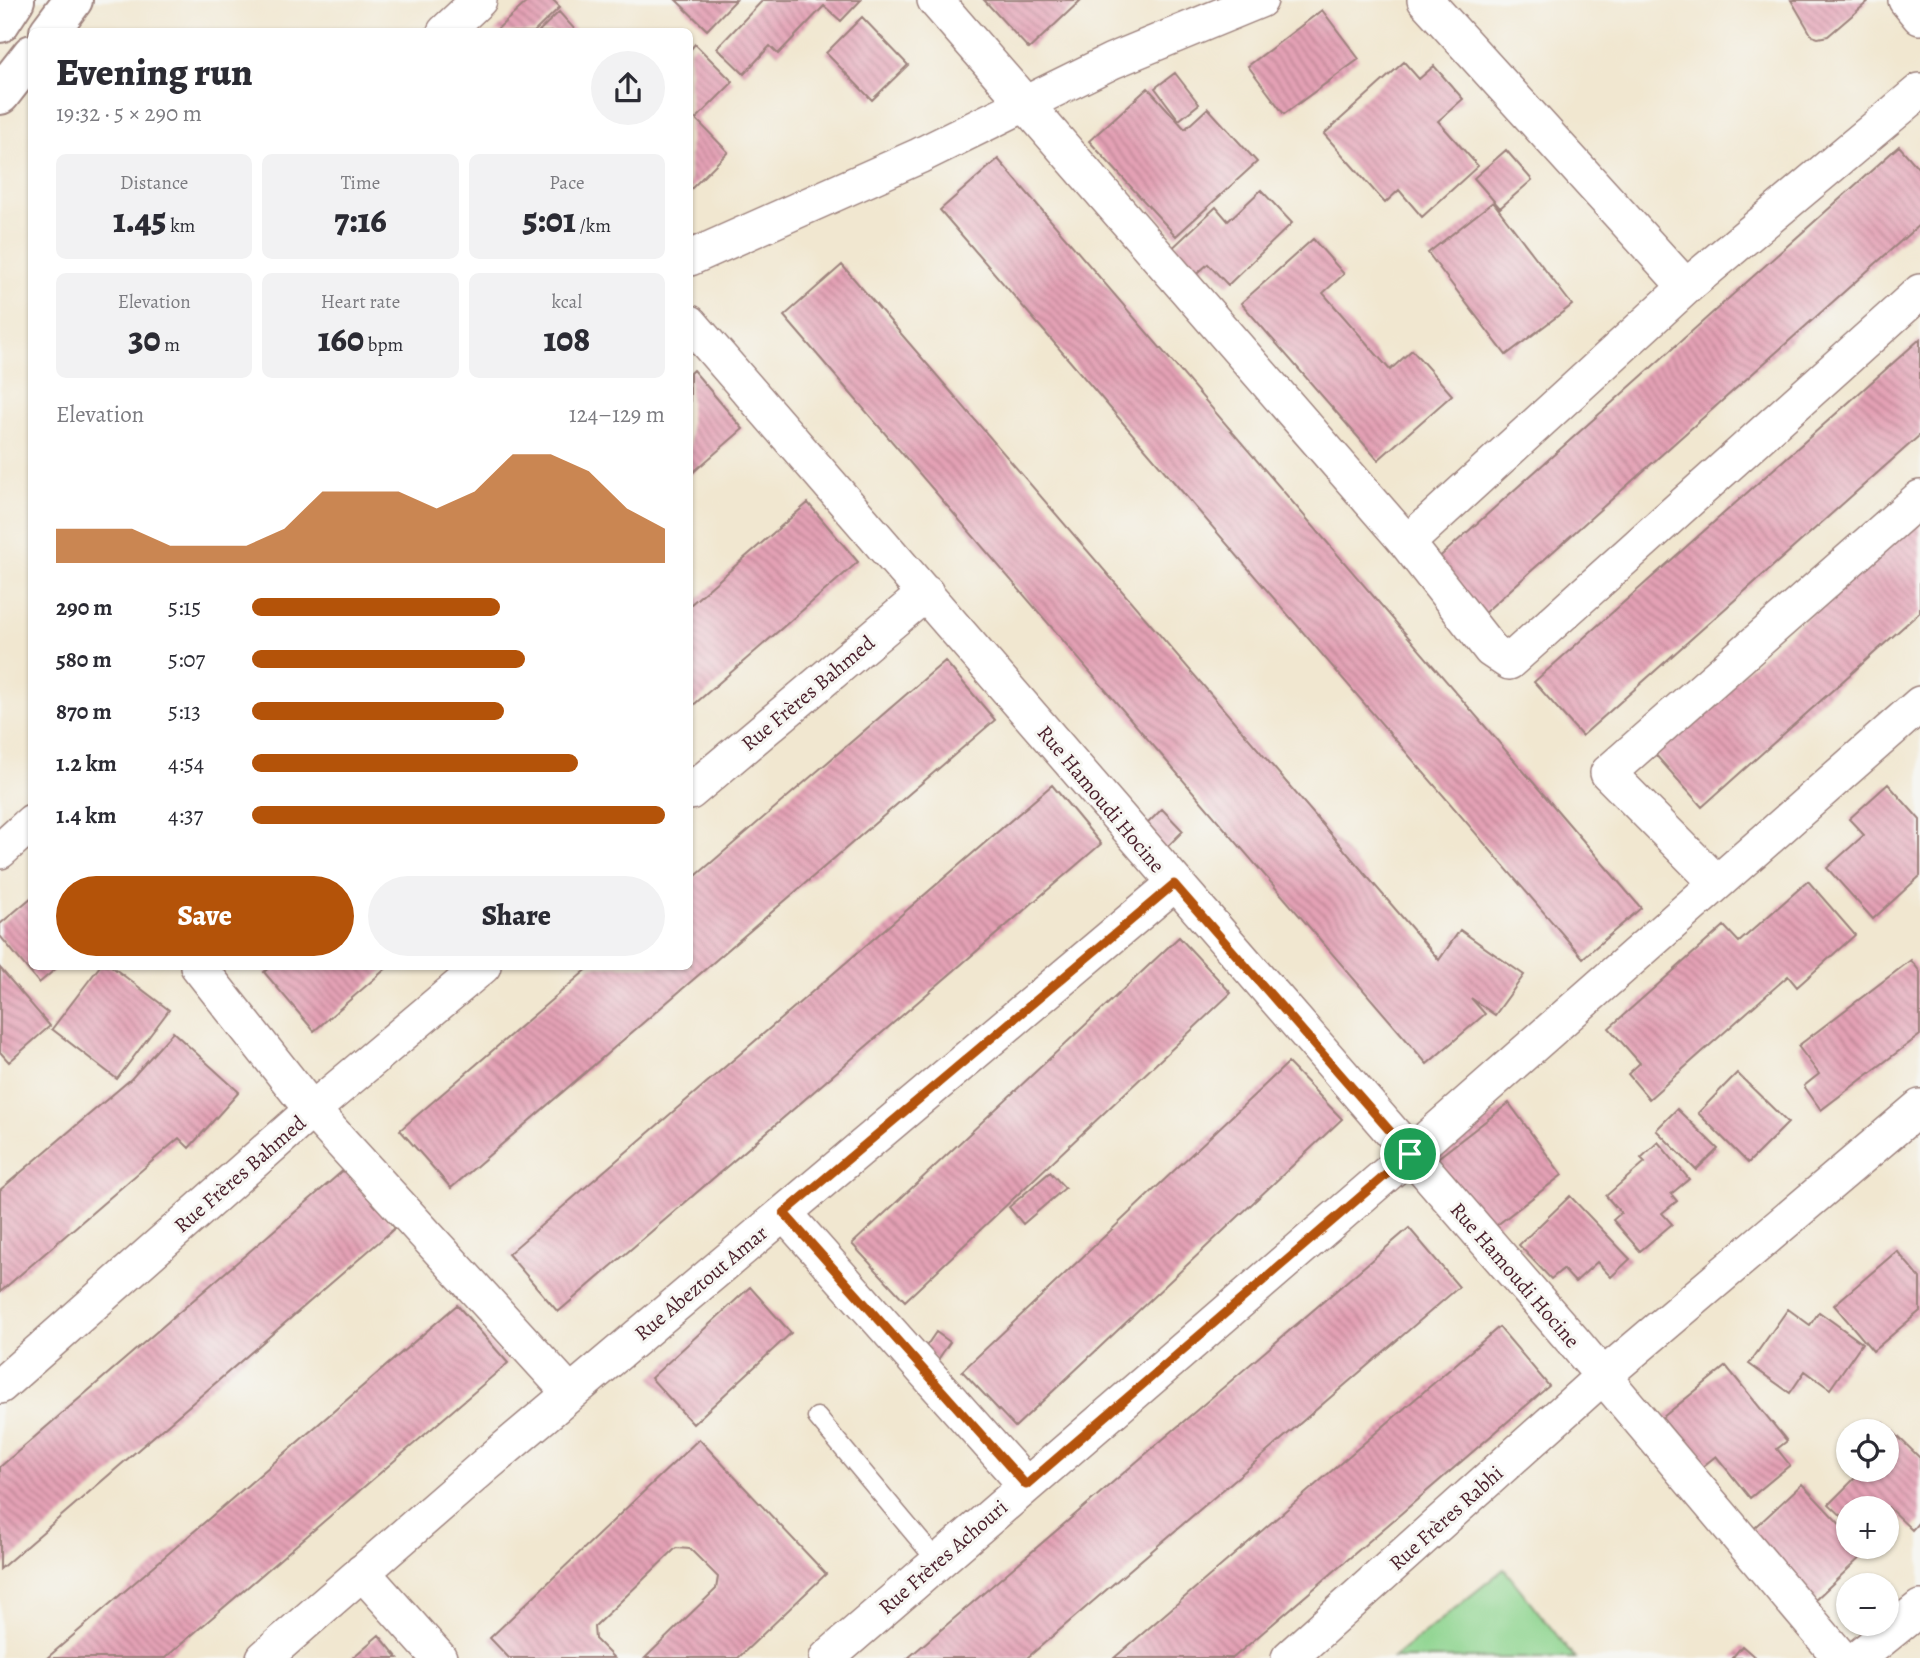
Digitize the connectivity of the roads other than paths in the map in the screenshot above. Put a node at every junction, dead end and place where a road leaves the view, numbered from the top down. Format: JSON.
{"nodes":[{"id":1,"x":15,"y":0,"type":"edge"},
{"id":2,"x":74,"y":0,"type":"edge"},
{"id":3,"x":479,"y":0,"type":"edge"},
{"id":4,"x":935,"y":0,"type":"edge"},
{"id":5,"x":1260,"y":0,"type":"edge"},
{"id":6,"x":1425,"y":0,"type":"edge"},
{"id":7,"x":1906,"y":0,"type":"edge"},
{"id":8,"x":1920,"y":17,"type":"edge"},
{"id":9,"x":0,"y":23,"type":"edge"},
{"id":10,"x":52,"y":28,"type":"edge"},
{"id":11,"x":448,"y":28,"type":"edge"},
{"id":12,"x":28,"y":59,"type":"edge"},
{"id":13,"x":1920,"y":91,"type":"edge"},
{"id":14,"x":0,"y":95,"type":"edge"},
{"id":15,"x":1026,"y":104,"type":"junction"},
{"id":16,"x":693,"y":257,"type":"edge"},
{"id":17,"x":1686,"y":287,"type":"junction"},
{"id":18,"x":1920,"y":292,"type":"edge"},
{"id":19,"x":693,"y":326,"type":"edge"},
{"id":20,"x":1920,"y":498,"type":"edge"},
{"id":21,"x":1407,"y":543,"type":"junction"},
{"id":22,"x":926,"y":593,"type":"junction"},
{"id":23,"x":1920,"y":704,"type":"edge"},
{"id":24,"x":693,"y":789,"type":"edge"},
{"id":25,"x":28,"y":826,"type":"edge"},
{"id":26,"x":0,"y":851,"type":"edge"},
{"id":27,"x":1717,"y":883,"type":"junction"},
{"id":28,"x":1174,"y":884,"type":"junction"},
{"id":29,"x":201,"y":970,"type":"edge"},
{"id":30,"x":478,"y":970,"type":"edge"},
{"id":31,"x":1920,"y":1107,"type":"edge"},
{"id":32,"x":312,"y":1110,"type":"junction"},
{"id":33,"x":1410,"y":1154,"type":"junction"},
{"id":34,"x":784,"y":1213,"type":"junction"},
{"id":35,"x":1602,"y":1377,"type":"junction"},
{"id":36,"x":0,"y":1386,"type":"edge"},
{"id":37,"x":570,"y":1394,"type":"junction"},
{"id":38,"x":817,"y":1417,"type":"dead end"},
{"id":39,"x":1026,"y":1485,"type":"junction"},
{"id":40,"x":938,"y":1562,"type":"junction"},
{"id":41,"x":362,"y":1572,"type":"junction"},
{"id":42,"x":1920,"y":1608,"type":"edge"},
{"id":43,"x":1299,"y":1655,"type":"edge"},
{"id":44,"x":264,"y":1658,"type":"edge"},
{"id":45,"x":439,"y":1658,"type":"edge"},
{"id":46,"x":827,"y":1658,"type":"edge"},
{"id":47,"x":1841,"y":1658,"type":"edge"},
{"id":48,"x":1858,"y":1658,"type":"edge"}],
"edges":[{"from":1,"to":9,"type":"main road"},
{"from":2,"to":10,"type":"main road"},
{"from":3,"to":11,"type":"street"},
{"from":4,"to":15,"type":"street"},
{"from":5,"to":15,"type":"street"},
{"from":6,"to":17,"type":"street"},
{"from":7,"to":8,"type":"street"},
{"from":12,"to":14,"type":"main road"},
{"from":13,"to":17,"type":"street"},
{"from":15,"to":16,"type":"street"},
{"from":15,"to":21,"type":"street"},
{"from":17,"to":21,"type":"street"},
{"from":18,"to":21,"type":"street"},
{"from":19,"to":22,"type":"street","name":"Rue Hamoudi Hocine"},
{"from":20,"to":27,"type":"street"},
{"from":22,"to":24,"type":"street","name":"Rue Frères Bahmed"},
{"from":22,"to":28,"type":"street","name":"Rue Hamoudi Hocine"},
{"from":23,"to":27,"type":"street","name":"Rue Frères Achouri"},
{"from":25,"to":26,"type":"street"},
{"from":27,"to":33,"type":"street","name":"Rue Frères Achouri"},
{"from":28,"to":33,"type":"street","name":"Rue Hamoudi Hocine"},
{"from":28,"to":34,"type":"street","name":"Rue Abeztout Amar"},
{"from":29,"to":32,"type":"street"},
{"from":30,"to":32,"type":"street","name":"Rue Frères Bahmed"},
{"from":31,"to":35,"type":"street","name":"Rue Frères Rabhi"},
{"from":32,"to":36,"type":"street","name":"Rue Frères Bahmed"},
{"from":32,"to":37,"type":"street"},
{"from":33,"to":35,"type":"street","name":"Rue Hamoudi Hocine"},
{"from":33,"to":39,"type":"street","name":"Rue Frères Achouri"},
{"from":34,"to":37,"type":"street","name":"Rue Abeztout Amar"},
{"from":34,"to":39,"type":"street"},
{"from":35,"to":43,"type":"street","name":"Rue Frères Rabhi"},
{"from":35,"to":47,"type":"street","name":"Rue Hamoudi Hocine"},
{"from":37,"to":41,"type":"street","name":"Rue Abeztout Amar"},
{"from":38,"to":40,"type":"lane"},
{"from":39,"to":40,"type":"street","name":"Rue Frères Achouri"},
{"from":40,"to":46,"type":"street","name":"Rue Frères Achouri"},
{"from":41,"to":44,"type":"street","name":"Rue Abeztout Amar"},
{"from":41,"to":45,"type":"street"},
{"from":42,"to":48,"type":"street"}]}
